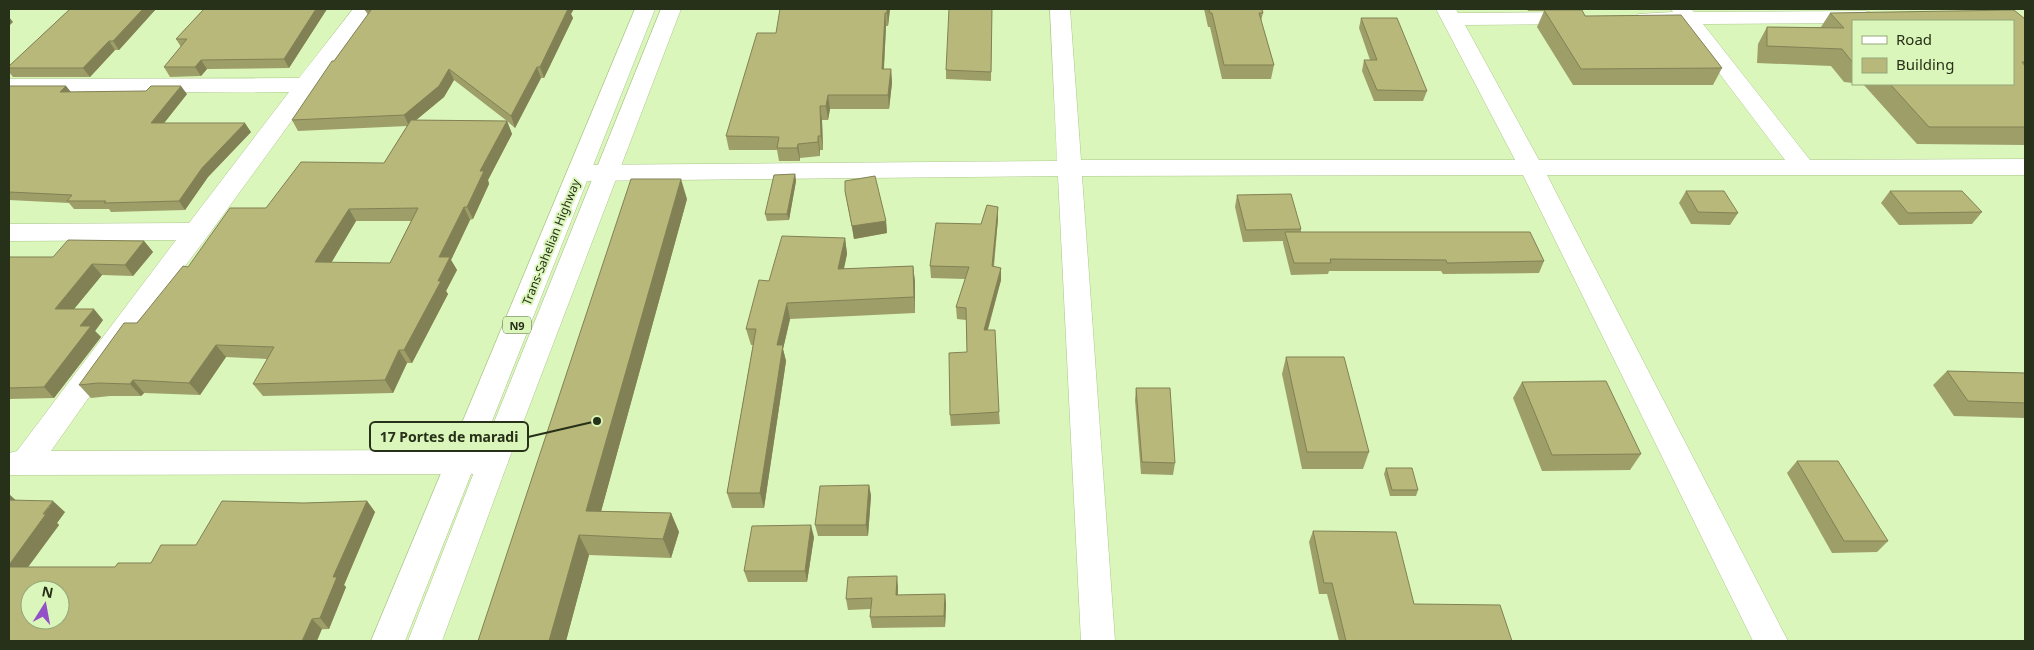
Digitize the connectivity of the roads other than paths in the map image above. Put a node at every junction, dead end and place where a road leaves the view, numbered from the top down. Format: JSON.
{"nodes":[{"id":1,"x":363,"y":9,"type":"edge"},
{"id":2,"x":646,"y":9,"type":"edge"},
{"id":3,"x":671,"y":9,"type":"edge"},
{"id":4,"x":1060,"y":9,"type":"edge"},
{"id":5,"x":1684,"y":13,"type":"edge"},
{"id":6,"x":1449,"y":14,"type":"edge"},
{"id":7,"x":1886,"y":17,"type":"edge"},
{"id":8,"x":1599,"y":18,"type":"edge"},
{"id":9,"x":1628,"y":18,"type":"edge"},
{"id":10,"x":306,"y":85,"type":"junction"},
{"id":11,"x":9,"y":86,"type":"edge"},
{"id":12,"x":2025,"y":167,"type":"edge"},
{"id":13,"x":1069,"y":168,"type":"junction"},
{"id":14,"x":1531,"y":168,"type":"junction"},
{"id":15,"x":1804,"y":168,"type":"junction"},
{"id":16,"x":607,"y":172,"type":"junction"},
{"id":17,"x":579,"y":173,"type":"junction"},
{"id":18,"x":198,"y":231,"type":"junction"},
{"id":19,"x":9,"y":232,"type":"edge"},
{"id":20,"x":460,"y":461,"type":"junction"},
{"id":21,"x":493,"y":462,"type":"junction"},
{"id":22,"x":17,"y":464,"type":"edge"},
{"id":23,"x":388,"y":641,"type":"edge"},
{"id":24,"x":425,"y":641,"type":"edge"},
{"id":25,"x":1098,"y":641,"type":"edge"},
{"id":26,"x":1770,"y":641,"type":"edge"}],
"edges":[{"from":1,"to":10,"type":"main road"},
{"from":2,"to":17,"type":"main road","name":"Trans-Sahelian Highway","number":"N9"},
{"from":3,"to":16,"type":"main road","number":"N9"},
{"from":4,"to":13,"type":"main road"},
{"from":5,"to":7,"type":"main road"},
{"from":5,"to":9,"type":"main road"},
{"from":5,"to":15,"type":"main road"},
{"from":6,"to":8,"type":"main road"},
{"from":6,"to":14,"type":"main road"},
{"from":10,"to":11,"type":"main road"},
{"from":10,"to":18,"type":"main road"},
{"from":12,"to":15,"type":"main road"},
{"from":13,"to":14,"type":"main road"},
{"from":13,"to":16,"type":"main road"},
{"from":13,"to":25,"type":"main road"},
{"from":14,"to":15,"type":"main road"},
{"from":14,"to":26,"type":"main road"},
{"from":16,"to":17,"type":"main road"},
{"from":16,"to":21,"type":"main road","number":"N9"},
{"from":17,"to":20,"type":"main road","name":"Trans-Sahelian Highway","number":"N9"},
{"from":18,"to":19,"type":"main road"},
{"from":18,"to":22,"type":"main road"},
{"from":20,"to":21,"type":"main road"},
{"from":20,"to":22,"type":"main road"},
{"from":20,"to":23,"type":"main road","name":"Trans-Sahelian Highway","number":"N9"},
{"from":21,"to":24,"type":"main road","number":"N9"}]}
